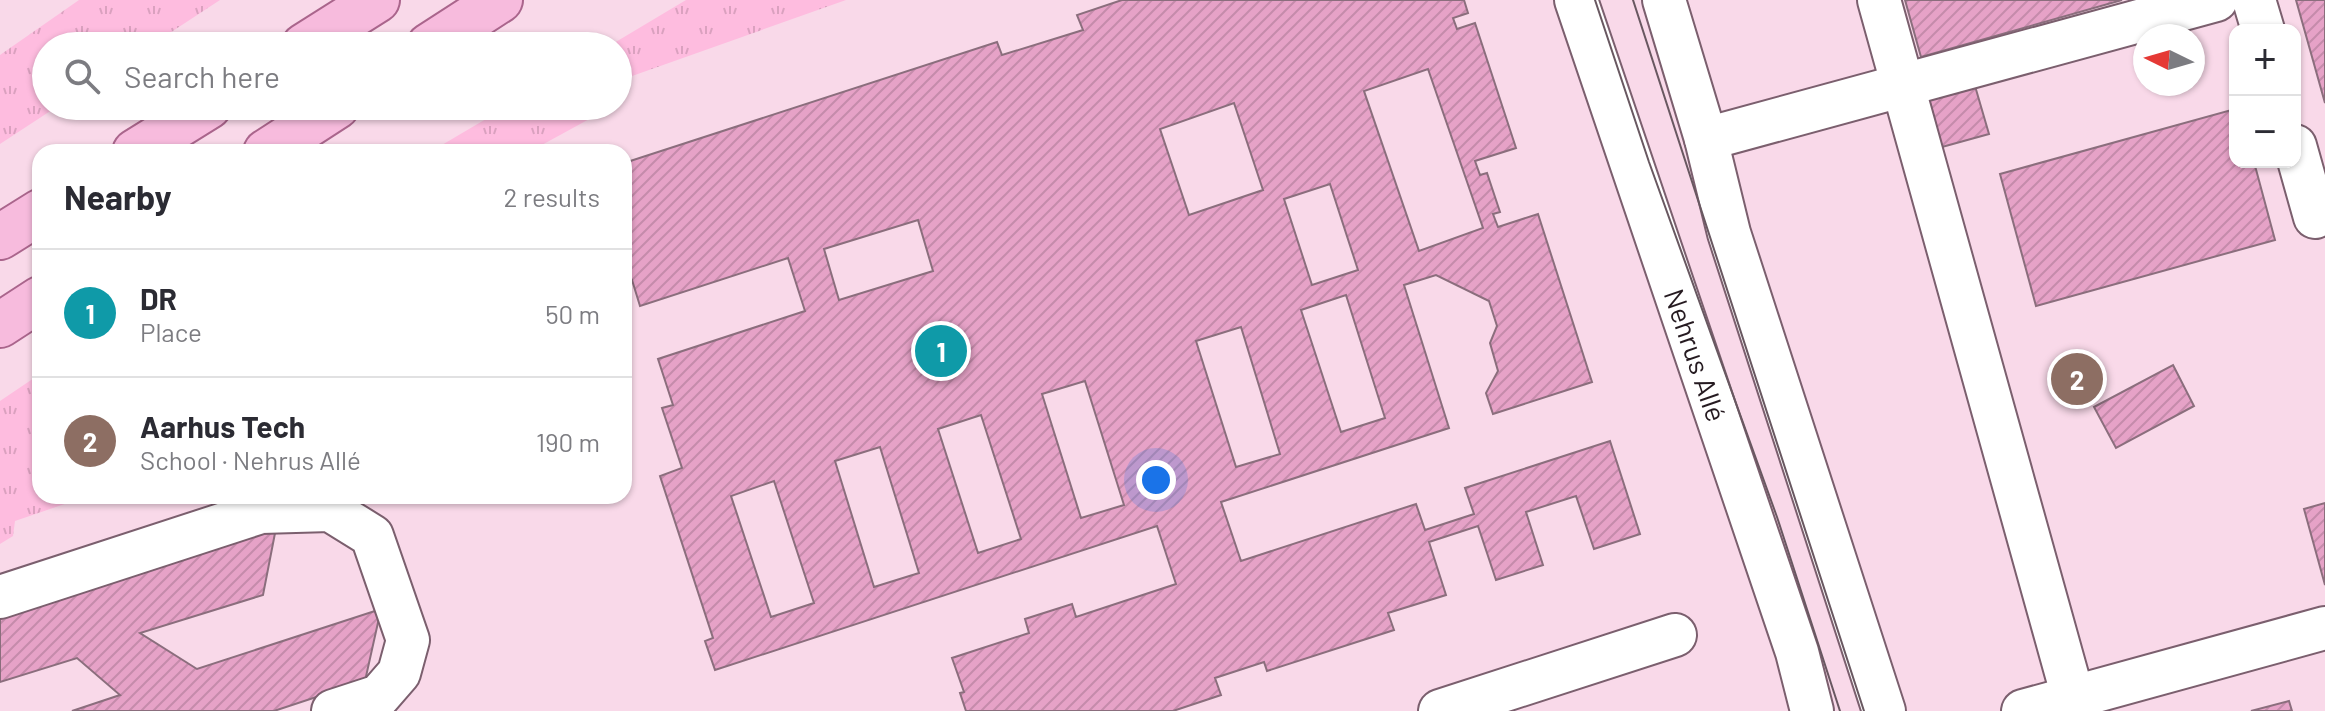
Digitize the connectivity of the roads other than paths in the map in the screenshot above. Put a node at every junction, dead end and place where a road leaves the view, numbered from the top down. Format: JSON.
{"nodes":[{"id":1,"x":377,"y":0,"type":"edge"},
{"id":2,"x":500,"y":0,"type":"edge"},
{"id":3,"x":1576,"y":0,"type":"edge"},
{"id":4,"x":1664,"y":0,"type":"edge"},
{"id":5,"x":1879,"y":0,"type":"edge"},
{"id":6,"x":2216,"y":0,"type":"edge"},
{"id":7,"x":2254,"y":0,"type":"edge"},
{"id":8,"x":2261,"y":24,"type":"edge"},
{"id":9,"x":326,"y":32,"type":"edge"},
{"id":10,"x":451,"y":32,"type":"edge"},
{"id":11,"x":1903,"y":87,"type":"junction"},
{"id":12,"x":186,"y":120,"type":"edge"},
{"id":13,"x":315,"y":120,"type":"edge"},
{"id":14,"x":1706,"y":139,"type":"junction"},
{"id":15,"x":148,"y":144,"type":"edge"},
{"id":16,"x":278,"y":144,"type":"edge"},
{"id":17,"x":2301,"y":167,"type":"edge"},
{"id":18,"x":32,"y":217,"type":"edge"},
{"id":19,"x":2315,"y":217,"type":"dead end"},
{"id":20,"x":0,"y":237,"type":"edge"},
{"id":21,"x":32,"y":304,"type":"edge"},
{"id":22,"x":0,"y":325,"type":"edge"},
{"id":23,"x":0,"y":597,"type":"edge"},
{"id":24,"x":2325,"y":628,"type":"edge"},
{"id":25,"x":1675,"y":635,"type":"dead end"},
{"id":26,"x":2073,"y":697,"type":"junction"},
{"id":27,"x":333,"y":711,"type":"edge"},
{"id":28,"x":1440,"y":711,"type":"edge"},
{"id":29,"x":1812,"y":711,"type":"edge"},
{"id":30,"x":1884,"y":711,"type":"edge"},
{"id":31,"x":2023,"y":711,"type":"edge"}],
"edges":[{"from":1,"to":9,"type":"main road"},
{"from":2,"to":10,"type":"main road"},
{"from":3,"to":29,"type":"street","name":"Nehrus Allé"},
{"from":4,"to":14,"type":"street"},
{"from":5,"to":11,"type":"street"},
{"from":6,"to":11,"type":"street"},
{"from":7,"to":8,"type":"street"},
{"from":11,"to":14,"type":"street"},
{"from":11,"to":26,"type":"street"},
{"from":12,"to":15,"type":"main road"},
{"from":13,"to":16,"type":"main road"},
{"from":14,"to":30,"type":"street"},
{"from":17,"to":19,"type":"street"},
{"from":18,"to":20,"type":"main road"},
{"from":21,"to":22,"type":"main road"},
{"from":23,"to":27,"type":"street"},
{"from":24,"to":26,"type":"street"},
{"from":25,"to":28,"type":"street"},
{"from":26,"to":31,"type":"street"}]}
